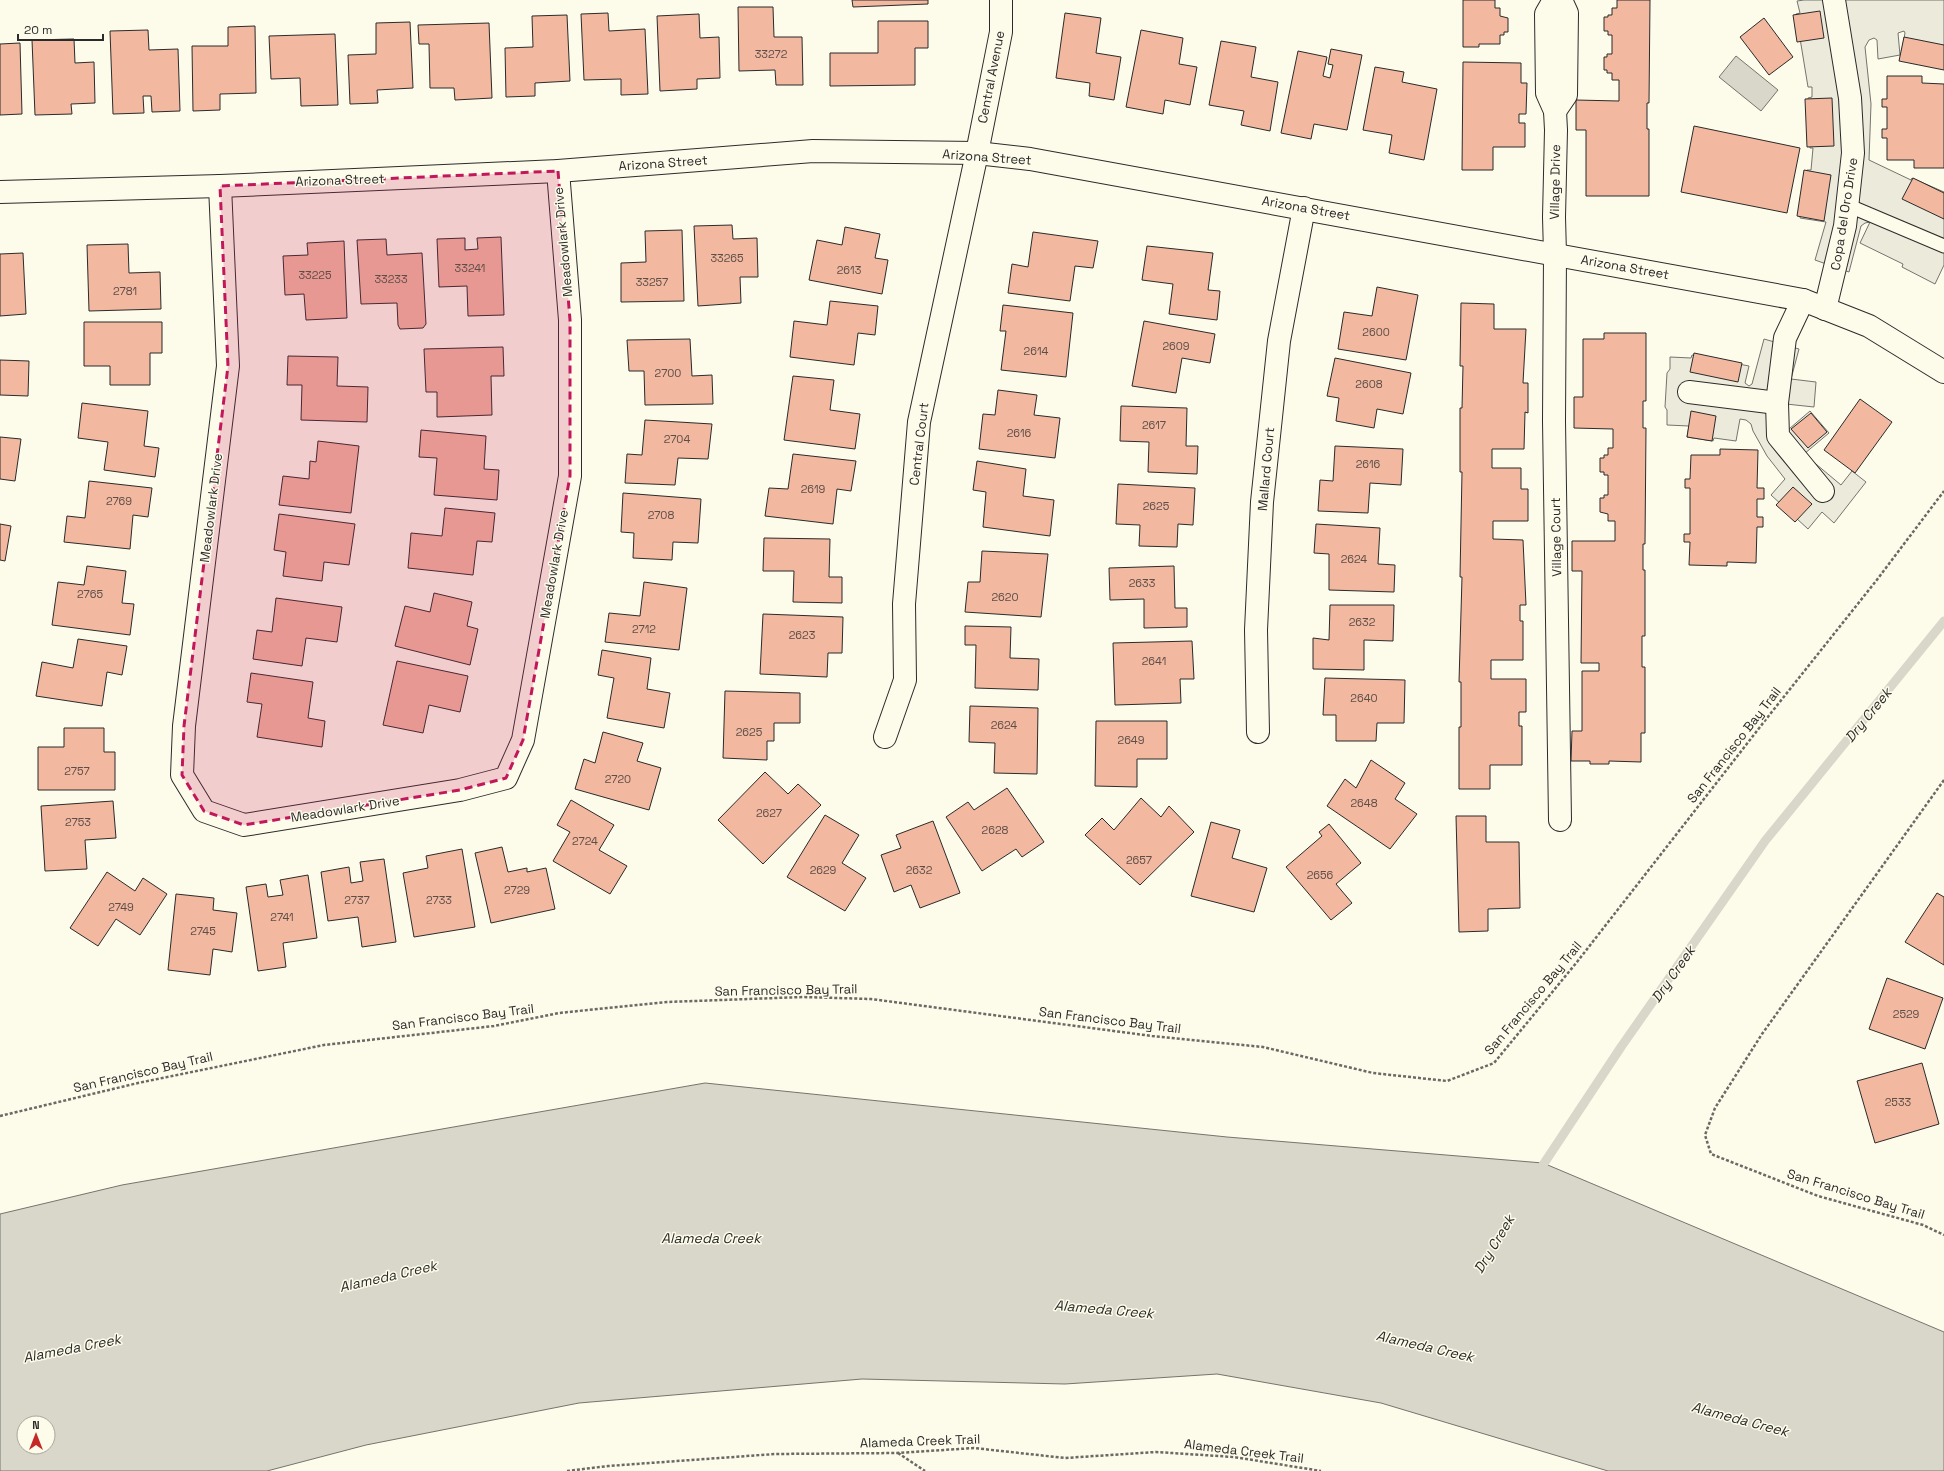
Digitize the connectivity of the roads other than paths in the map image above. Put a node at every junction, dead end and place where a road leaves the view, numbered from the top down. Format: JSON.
{"nodes":[{"id":1,"x":1001,"y":0,"type":"edge"},
{"id":2,"x":1554,"y":0,"type":"edge"},
{"id":3,"x":1560,"y":0,"type":"edge"},
{"id":4,"x":1834,"y":0,"type":"edge"},
{"id":5,"x":1555,"y":111,"type":"junction"},
{"id":6,"x":977,"y":153,"type":"junction"},
{"id":7,"x":558,"y":171,"type":"junction"},
{"id":8,"x":220,"y":186,"type":"junction"},
{"id":9,"x":0,"y":192,"type":"edge"},
{"id":10,"x":1847,"y":205,"type":"junction"},
{"id":11,"x":1304,"y":208,"type":"junction"},
{"id":12,"x":1944,"y":246,"type":"edge"},
{"id":13,"x":1555,"y":254,"type":"junction"},
{"id":14,"x":1803,"y":300,"type":"junction"},
{"id":15,"x":1825,"y":309,"type":"junction"},
{"id":16,"x":1944,"y":372,"type":"edge"},
{"id":17,"x":1689,"y":392,"type":"dead end"},
{"id":18,"x":1777,"y":403,"type":"junction"},
{"id":19,"x":1823,"y":490,"type":"dead end"},
{"id":20,"x":1258,"y":732,"type":"dead end"},
{"id":21,"x":885,"y":737,"type":"dead end"},
{"id":22,"x":1560,"y":820,"type":"dead end"}],
"edges":[{"from":1,"to":6,"type":"street","name":"Central Avenue"},
{"from":2,"to":5,"type":"street","name":"Village Drive"},
{"from":3,"to":5,"type":"street"},
{"from":4,"to":10,"type":"street","name":"Copa del Oro Drive"},
{"from":5,"to":13,"type":"street","name":"Village Drive"},
{"from":6,"to":7,"type":"street","name":"Arizona Street"},
{"from":6,"to":11,"type":"street","name":"Arizona Street"},
{"from":6,"to":21,"type":"street","name":"Central Court"},
{"from":7,"to":8,"type":"street","name":"Arizona Street"},
{"from":7,"to":8,"type":"street","name":"Meadowlark Drive"},
{"from":8,"to":9,"type":"street","name":"Arizona Street"},
{"from":10,"to":12,"type":"lane"},
{"from":10,"to":15,"type":"street","name":"Copa del Oro Drive"},
{"from":11,"to":13,"type":"street","name":"Arizona Street"},
{"from":11,"to":20,"type":"street","name":"Mallard Court"},
{"from":13,"to":14,"type":"street","name":"Arizona Street"},
{"from":13,"to":22,"type":"street","name":"Village Court"},
{"from":14,"to":15,"type":"street","name":"Arizona Street"},
{"from":14,"to":18,"type":"street"},
{"from":15,"to":16,"type":"street","name":"Arizona Street"},
{"from":17,"to":18,"type":"street"},
{"from":18,"to":19,"type":"street"}]}
